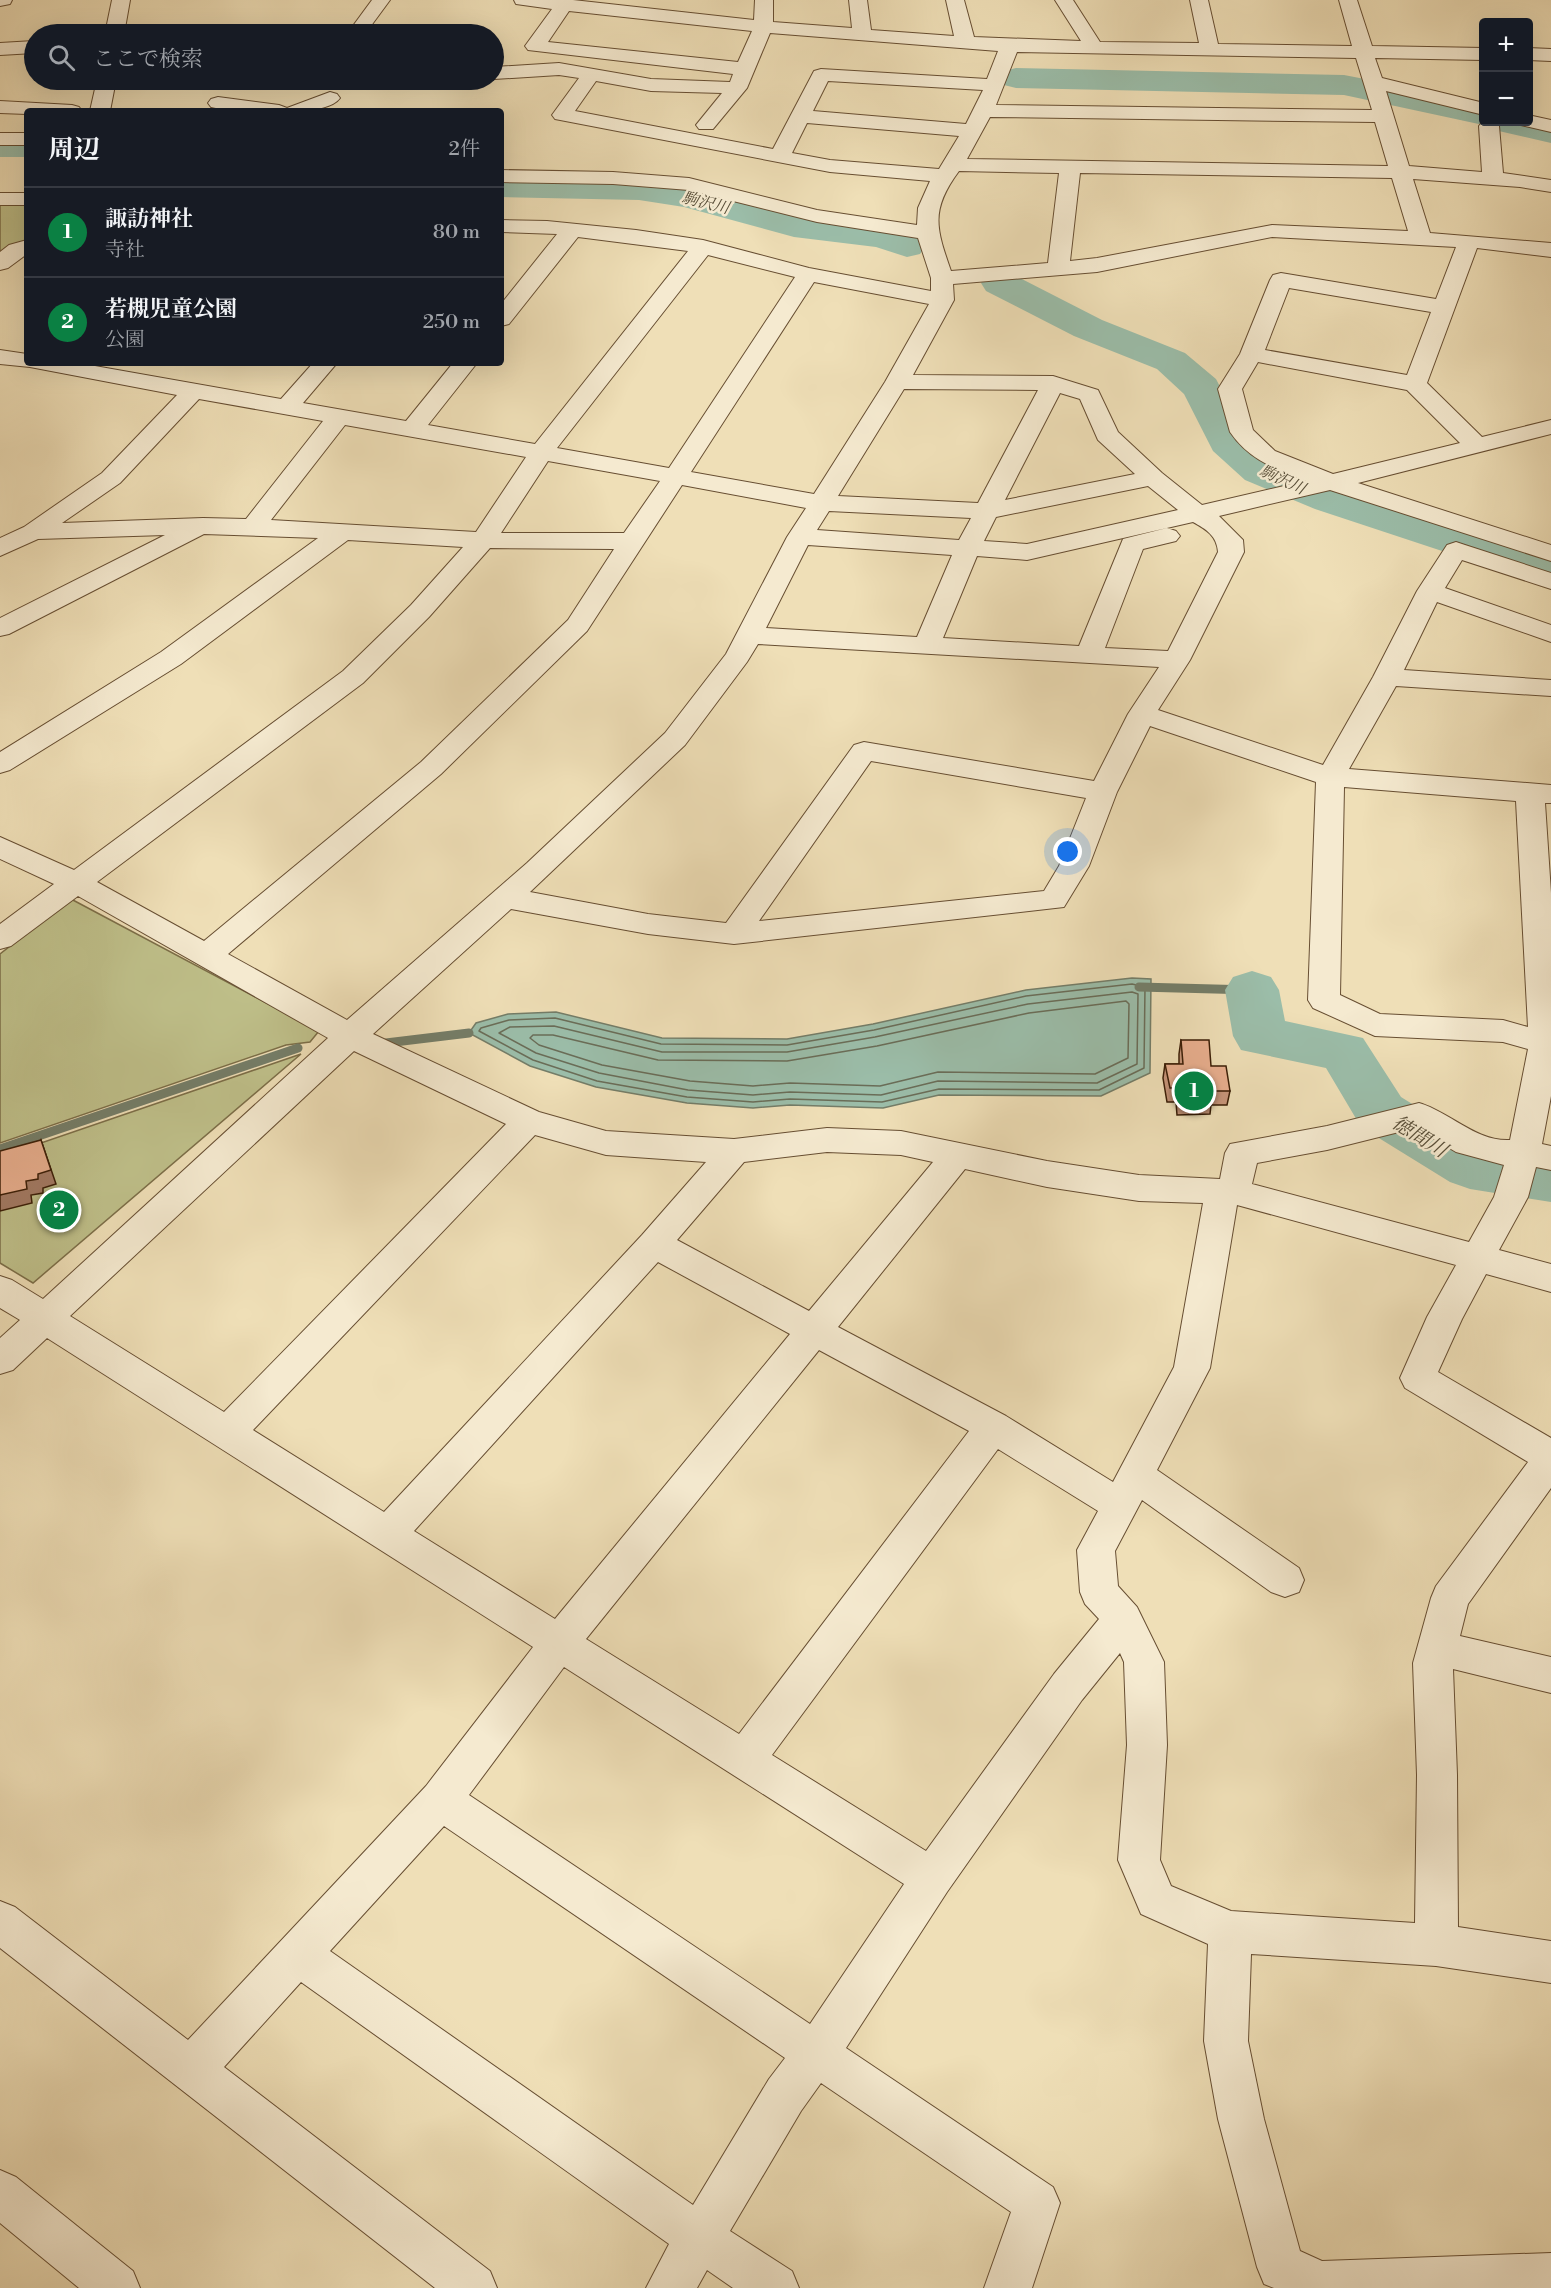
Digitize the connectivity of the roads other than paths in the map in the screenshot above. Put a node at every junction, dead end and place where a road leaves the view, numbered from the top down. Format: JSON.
{"nodes":[{"id":1,"x":121,"y":0,"type":"edge"},
{"id":2,"x":381,"y":0,"type":"edge"},
{"id":3,"x":523,"y":0,"type":"edge"},
{"id":4,"x":764,"y":0,"type":"edge"},
{"id":5,"x":858,"y":0,"type":"edge"},
{"id":6,"x":955,"y":0,"type":"edge"},
{"id":7,"x":1064,"y":0,"type":"edge"},
{"id":8,"x":1199,"y":0,"type":"edge"},
{"id":9,"x":1348,"y":0,"type":"edge"},
{"id":10,"x":564,"y":4,"type":"junction"},
{"id":11,"x":117,"y":24,"type":"edge"},
{"id":12,"x":363,"y":24,"type":"edge"},
{"id":13,"x":763,"y":27,"type":"junction"},
{"id":14,"x":862,"y":34,"type":"junction"},
{"id":15,"x":965,"y":41,"type":"junction"},
{"id":16,"x":1010,"y":46,"type":"junction"},
{"id":17,"x":1094,"y":47,"type":"junction"},
{"id":18,"x":24,"y":48,"type":"edge"},
{"id":19,"x":0,"y":49,"type":"edge"},
{"id":20,"x":1210,"y":49,"type":"junction"},
{"id":21,"x":1365,"y":51,"type":"junction"},
{"id":22,"x":1479,"y":54,"type":"edge"},
{"id":23,"x":1533,"y":54,"type":"edge"},
{"id":24,"x":1551,"y":55,"type":"edge"},
{"id":25,"x":745,"y":69,"type":"junction"},
{"id":26,"x":504,"y":72,"type":"edge"},
{"id":27,"x":591,"y":75,"type":"junction"},
{"id":28,"x":1374,"y":82,"type":"junction"},
{"id":29,"x":994,"y":85,"type":"junction"},
{"id":30,"x":737,"y":88,"type":"junction"},
{"id":31,"x":104,"y":90,"type":"edge"},
{"id":32,"x":331,"y":96,"type":"edge"},
{"id":33,"x":218,"y":104,"type":"dead end"},
{"id":34,"x":0,"y":107,"type":"edge"},
{"id":35,"x":24,"y":108,"type":"edge"},
{"id":36,"x":101,"y":108,"type":"edge"},
{"id":37,"x":253,"y":108,"type":"edge"},
{"id":38,"x":302,"y":108,"type":"edge"},
{"id":39,"x":983,"y":111,"type":"junction"},
{"id":40,"x":800,"y":116,"type":"junction"},
{"id":41,"x":1384,"y":116,"type":"junction"},
{"id":42,"x":1479,"y":116,"type":"edge"},
{"id":43,"x":1533,"y":122,"type":"edge"},
{"id":44,"x":706,"y":125,"type":"dead end"},
{"id":45,"x":1487,"y":126,"type":"edge"},
{"id":46,"x":1551,"y":126,"type":"edge"},
{"id":47,"x":973,"y":131,"type":"junction"},
{"id":48,"x":0,"y":139,"type":"edge"},
{"id":49,"x":24,"y":139,"type":"edge"},
{"id":50,"x":779,"y":157,"type":"junction"},
{"id":51,"x":1070,"y":166,"type":"junction"},
{"id":52,"x":949,"y":171,"type":"junction"},
{"id":53,"x":1401,"y":172,"type":"junction"},
{"id":54,"x":504,"y":176,"type":"edge"},
{"id":55,"x":1493,"y":179,"type":"junction"},
{"id":56,"x":1551,"y":186,"type":"edge"},
{"id":57,"x":0,"y":198,"type":"edge"},
{"id":58,"x":24,"y":199,"type":"edge"},
{"id":59,"x":504,"y":226,"type":"edge"},
{"id":60,"x":572,"y":230,"type":"junction"},
{"id":61,"x":927,"y":233,"type":"junction"},
{"id":62,"x":1422,"y":239,"type":"junction"},
{"id":63,"x":1469,"y":241,"type":"junction"},
{"id":64,"x":703,"y":247,"type":"junction"},
{"id":65,"x":24,"y":248,"type":"edge"},
{"id":66,"x":1551,"y":250,"type":"edge"},
{"id":67,"x":0,"y":262,"type":"edge"},
{"id":68,"x":1058,"y":269,"type":"junction"},
{"id":69,"x":808,"y":274,"type":"junction"},
{"id":70,"x":942,"y":289,"type":"junction"},
{"id":71,"x":1443,"y":307,"type":"junction"},
{"id":72,"x":504,"y":315,"type":"edge"},
{"id":73,"x":1252,"y":354,"type":"junction"},
{"id":74,"x":1,"y":360,"type":"edge"},
{"id":75,"x":24,"y":361,"type":"edge"},
{"id":76,"x":55,"y":366,"type":"edge"},
{"id":77,"x":175,"y":366,"type":"edge"},
{"id":78,"x":321,"y":366,"type":"edge"},
{"id":79,"x":463,"y":366,"type":"edge"},
{"id":80,"x":897,"y":382,"type":"junction"},
{"id":81,"x":1053,"y":383,"type":"junction"},
{"id":82,"x":1415,"y":384,"type":"junction"},
{"id":83,"x":157,"y":385,"type":"junction"},
{"id":84,"x":194,"y":390,"type":"junction"},
{"id":85,"x":287,"y":407,"type":"junction"},
{"id":86,"x":339,"y":416,"type":"junction"},
{"id":87,"x":1551,"y":428,"type":"edge"},
{"id":88,"x":412,"y":429,"type":"junction"},
{"id":89,"x":1477,"y":446,"type":"junction"},
{"id":90,"x":542,"y":452,"type":"junction"},
{"id":91,"x":676,"y":476,"type":"junction"},
{"id":92,"x":1153,"y":478,"type":"junction"},
{"id":93,"x":1325,"y":484,"type":"junction"},
{"id":94,"x":822,"y":503,"type":"junction"},
{"id":95,"x":988,"y":512,"type":"junction"},
{"id":96,"x":1206,"y":519,"type":"junction"},
{"id":97,"x":203,"y":526,"type":"junction"},
{"id":98,"x":254,"y":526,"type":"junction"},
{"id":99,"x":33,"y":532,"type":"junction"},
{"id":100,"x":343,"y":532,"type":"junction"},
{"id":101,"x":800,"y":537,"type":"junction"},
{"id":102,"x":483,"y":540,"type":"junction"},
{"id":103,"x":631,"y":541,"type":"junction"},
{"id":104,"x":0,"y":548,"type":"edge"},
{"id":105,"x":967,"y":549,"type":"junction"},
{"id":106,"x":1551,"y":553,"type":"edge"},
{"id":107,"x":1551,"y":581,"type":"edge"},
{"id":108,"x":1430,"y":591,"type":"junction"},
{"id":109,"x":0,"y":628,"type":"edge"},
{"id":110,"x":1551,"y":634,"type":"edge"},
{"id":111,"x":748,"y":635,"type":"junction"},
{"id":112,"x":927,"y":645,"type":"junction"},
{"id":113,"x":1089,"y":655,"type":"junction"},
{"id":114,"x":1177,"y":660,"type":"junction"},
{"id":115,"x":1387,"y":677,"type":"junction"},
{"id":116,"x":1551,"y":688,"type":"edge"},
{"id":117,"x":1142,"y":714,"type":"junction"},
{"id":118,"x":0,"y":764,"type":"edge"},
{"id":119,"x":1330,"y":777,"type":"junction"},
{"id":120,"x":1103,"y":792,"type":"junction"},
{"id":121,"x":1540,"y":792,"type":"edge"},
{"id":122,"x":0,"y":847,"type":"edge"},
{"id":123,"x":75,"y":882,"type":"junction"},
{"id":124,"x":505,"y":898,"type":"junction"},
{"id":125,"x":734,"y":933,"type":"junction"},
{"id":126,"x":0,"y":939,"type":"edge"},
{"id":127,"x":207,"y":955,"type":"junction"},
{"id":128,"x":350,"y":1036,"type":"junction"},
{"id":129,"x":1548,"y":1043,"type":"edge"},
{"id":130,"x":529,"y":1121,"type":"junction"},
{"id":131,"x":734,"y":1151,"type":"junction"},
{"id":132,"x":957,"y":1156,"type":"junction"},
{"id":133,"x":1532,"y":1157,"type":"edge"},
{"id":134,"x":1228,"y":1192,"type":"junction"},
{"id":135,"x":654,"y":1244,"type":"junction"},
{"id":136,"x":1477,"y":1259,"type":"junction"},
{"id":137,"x":1551,"y":1278,"type":"edge"},
{"id":138,"x":0,"y":1290,"type":"edge"},
{"id":139,"x":46,"y":1319,"type":"junction"},
{"id":140,"x":813,"y":1330,"type":"junction"},
{"id":141,"x":0,"y":1360,"type":"edge"},
{"id":142,"x":993,"y":1427,"type":"junction"},
{"id":143,"x":227,"y":1433,"type":"junction"},
{"id":144,"x":1551,"y":1458,"type":"edge"},
{"id":145,"x":1128,"y":1490,"type":"junction"},
{"id":146,"x":388,"y":1534,"type":"junction"},
{"id":147,"x":1285,"y":1580,"type":"dead end"},
{"id":148,"x":1123,"y":1619,"type":"junction"},
{"id":149,"x":559,"y":1643,"type":"junction"},
{"id":150,"x":1438,"y":1648,"type":"junction"},
{"id":151,"x":1551,"y":1675,"type":"edge"},
{"id":152,"x":744,"y":1760,"type":"junction"},
{"id":153,"x":441,"y":1800,"type":"junction"},
{"id":154,"x":932,"y":1878,"type":"junction"},
{"id":155,"x":0,"y":1923,"type":"edge"},
{"id":156,"x":1230,"y":1932,"type":"junction"},
{"id":157,"x":1436,"y":1946,"type":"junction"},
{"id":158,"x":298,"y":1954,"type":"junction"},
{"id":159,"x":1551,"y":1962,"type":"edge"},
{"id":160,"x":816,"y":2052,"type":"junction"},
{"id":161,"x":191,"y":2070,"type":"junction"},
{"id":162,"x":0,"y":2193,"type":"edge"},
{"id":163,"x":700,"y":2238,"type":"junction"},
{"id":164,"x":1551,"y":2277,"type":"edge"},
{"id":165,"x":116,"y":2288,"type":"edge"},
{"id":166,"x":473,"y":2288,"type":"edge"},
{"id":167,"x":670,"y":2288,"type":"edge"},
{"id":168,"x":775,"y":2288,"type":"edge"},
{"id":169,"x":1008,"y":2288,"type":"edge"}],
"edges":[{"from":1,"to":11,"type":"street"},
{"from":2,"to":12,"type":"street"},
{"from":3,"to":10,"type":"street"},
{"from":4,"to":13,"type":"street"},
{"from":5,"to":14,"type":"street"},
{"from":6,"to":15,"type":"street"},
{"from":7,"to":17,"type":"street"},
{"from":8,"to":20,"type":"street"},
{"from":9,"to":21,"type":"street"},
{"from":10,"to":13,"type":"street"},
{"from":10,"to":25,"type":"street"},
{"from":13,"to":14,"type":"street"},
{"from":13,"to":25,"type":"street"},
{"from":14,"to":15,"type":"street"},
{"from":15,"to":16,"type":"street"},
{"from":16,"to":17,"type":"street"},
{"from":16,"to":29,"type":"street"},
{"from":17,"to":20,"type":"street"},
{"from":18,"to":19,"type":"street"},
{"from":20,"to":21,"type":"street"},
{"from":21,"to":22,"type":"street"},
{"from":21,"to":28,"type":"street"},
{"from":23,"to":24,"type":"street"},
{"from":25,"to":30,"type":"street"},
{"from":26,"to":27,"type":"street"},
{"from":27,"to":30,"type":"street"},
{"from":27,"to":50,"type":"street"},
{"from":28,"to":41,"type":"street"},
{"from":28,"to":42,"type":"street"},
{"from":29,"to":39,"type":"street"},
{"from":29,"to":40,"type":"street"},
{"from":30,"to":44,"type":"street"},
{"from":31,"to":36,"type":"street"},
{"from":32,"to":38,"type":"street"},
{"from":33,"to":37,"type":"street"},
{"from":34,"to":35,"type":"street"},
{"from":39,"to":41,"type":"street"},
{"from":39,"to":47,"type":"street"},
{"from":40,"to":47,"type":"street"},
{"from":40,"to":50,"type":"street"},
{"from":41,"to":53,"type":"street"},
{"from":43,"to":46,"type":"street"},
{"from":45,"to":55,"type":"street"},
{"from":47,"to":52,"type":"street"},
{"from":48,"to":49,"type":"street"},
{"from":50,"to":52,"type":"street"},
{"from":51,"to":52,"type":"street"},
{"from":51,"to":53,"type":"street"},
{"from":51,"to":68,"type":"street"},
{"from":52,"to":61,"type":"street"},
{"from":53,"to":55,"type":"street"},
{"from":53,"to":62,"type":"street"},
{"from":54,"to":61,"type":"street"},
{"from":55,"to":56,"type":"street"},
{"from":57,"to":58,"type":"street"},
{"from":59,"to":60,"type":"street"},
{"from":60,"to":64,"type":"street"},
{"from":60,"to":72,"type":"street"},
{"from":61,"to":70,"type":"street"},
{"from":62,"to":63,"type":"street"},
{"from":62,"to":68,"type":"street"},
{"from":63,"to":66,"type":"street"},
{"from":63,"to":71,"type":"street"},
{"from":64,"to":69,"type":"street"},
{"from":64,"to":90,"type":"street"},
{"from":65,"to":67,"type":"street"},
{"from":68,"to":70,"type":"street"},
{"from":69,"to":70,"type":"street"},
{"from":69,"to":91,"type":"street"},
{"from":70,"to":80,"type":"street"},
{"from":71,"to":73,"type":"street"},
{"from":71,"to":82,"type":"street"},
{"from":73,"to":82,"type":"street"},
{"from":73,"to":93,"type":"street"},
{"from":74,"to":75,"type":"street"},
{"from":76,"to":83,"type":"street"},
{"from":77,"to":83,"type":"street"},
{"from":78,"to":85,"type":"street"},
{"from":79,"to":88,"type":"street"},
{"from":80,"to":81,"type":"street"},
{"from":80,"to":94,"type":"street"},
{"from":81,"to":92,"type":"street"},
{"from":81,"to":95,"type":"street"},
{"from":82,"to":89,"type":"street"},
{"from":83,"to":84,"type":"street"},
{"from":84,"to":85,"type":"street"},
{"from":84,"to":99,"type":"street"},
{"from":85,"to":86,"type":"street"},
{"from":86,"to":88,"type":"street"},
{"from":86,"to":98,"type":"street"},
{"from":87,"to":89,"type":"street"},
{"from":88,"to":90,"type":"street"},
{"from":89,"to":93,"type":"street"},
{"from":90,"to":91,"type":"street"},
{"from":90,"to":102,"type":"street"},
{"from":91,"to":94,"type":"street"},
{"from":91,"to":103,"type":"street"},
{"from":92,"to":95,"type":"street"},
{"from":92,"to":96,"type":"street"},
{"from":93,"to":96,"type":"street"},
{"from":93,"to":106,"type":"street"},
{"from":94,"to":95,"type":"street"},
{"from":94,"to":101,"type":"street"},
{"from":95,"to":105,"type":"street"},
{"from":96,"to":105,"type":"street"},
{"from":96,"to":113,"type":"street"},
{"from":96,"to":114,"type":"street"},
{"from":97,"to":98,"type":"street"},
{"from":97,"to":99,"type":"street"},
{"from":97,"to":109,"type":"street"},
{"from":98,"to":100,"type":"street"},
{"from":99,"to":104,"type":"street"},
{"from":100,"to":102,"type":"street"},
{"from":100,"to":118,"type":"street"},
{"from":101,"to":105,"type":"street"},
{"from":101,"to":111,"type":"street"},
{"from":102,"to":103,"type":"street"},
{"from":102,"to":123,"type":"street"},
{"from":103,"to":127,"type":"street"},
{"from":105,"to":112,"type":"street"},
{"from":107,"to":108,"type":"street"},
{"from":108,"to":110,"type":"street"},
{"from":108,"to":115,"type":"street"},
{"from":111,"to":112,"type":"street"},
{"from":111,"to":124,"type":"street"},
{"from":112,"to":113,"type":"street"},
{"from":113,"to":114,"type":"street"},
{"from":114,"to":117,"type":"street"},
{"from":115,"to":116,"type":"street"},
{"from":115,"to":119,"type":"street"},
{"from":117,"to":119,"type":"street"},
{"from":117,"to":120,"type":"street"},
{"from":119,"to":121,"type":"street"},
{"from":119,"to":129,"type":"street"},
{"from":120,"to":125,"type":"street"},
{"from":120,"to":125,"type":"street"},
{"from":121,"to":129,"type":"street"},
{"from":122,"to":123,"type":"street"},
{"from":123,"to":126,"type":"street"},
{"from":123,"to":127,"type":"street"},
{"from":124,"to":125,"type":"street"},
{"from":124,"to":128,"type":"street"},
{"from":127,"to":128,"type":"street"},
{"from":128,"to":130,"type":"street"},
{"from":128,"to":139,"type":"street"},
{"from":129,"to":133,"type":"street"},
{"from":130,"to":131,"type":"street"},
{"from":130,"to":143,"type":"street"},
{"from":131,"to":132,"type":"street"},
{"from":131,"to":135,"type":"street"},
{"from":132,"to":134,"type":"street"},
{"from":132,"to":140,"type":"street"},
{"from":133,"to":134,"type":"street"},
{"from":133,"to":136,"type":"street"},
{"from":134,"to":136,"type":"street"},
{"from":134,"to":145,"type":"street"},
{"from":135,"to":140,"type":"street"},
{"from":135,"to":146,"type":"street"},
{"from":136,"to":137,"type":"street"},
{"from":136,"to":144,"type":"street"},
{"from":138,"to":139,"type":"street"},
{"from":139,"to":141,"type":"street"},
{"from":139,"to":143,"type":"street"},
{"from":140,"to":142,"type":"street"},
{"from":140,"to":149,"type":"street"},
{"from":142,"to":145,"type":"street"},
{"from":142,"to":152,"type":"street"},
{"from":143,"to":146,"type":"street"},
{"from":144,"to":150,"type":"street"},
{"from":145,"to":147,"type":"street"},
{"from":145,"to":148,"type":"street"},
{"from":146,"to":149,"type":"street"},
{"from":148,"to":154,"type":"street"},
{"from":148,"to":156,"type":"street"},
{"from":149,"to":152,"type":"street"},
{"from":149,"to":153,"type":"street"},
{"from":150,"to":151,"type":"street"},
{"from":150,"to":157,"type":"street"},
{"from":152,"to":154,"type":"street"},
{"from":153,"to":158,"type":"street"},
{"from":153,"to":160,"type":"street"},
{"from":154,"to":160,"type":"street"},
{"from":155,"to":161,"type":"street"},
{"from":156,"to":157,"type":"street"},
{"from":156,"to":164,"type":"street"},
{"from":157,"to":159,"type":"street"},
{"from":158,"to":161,"type":"street"},
{"from":158,"to":163,"type":"street"},
{"from":160,"to":163,"type":"street"},
{"from":160,"to":169,"type":"street"},
{"from":161,"to":166,"type":"street"},
{"from":162,"to":165,"type":"street"},
{"from":163,"to":167,"type":"street"},
{"from":163,"to":168,"type":"street"}]}
